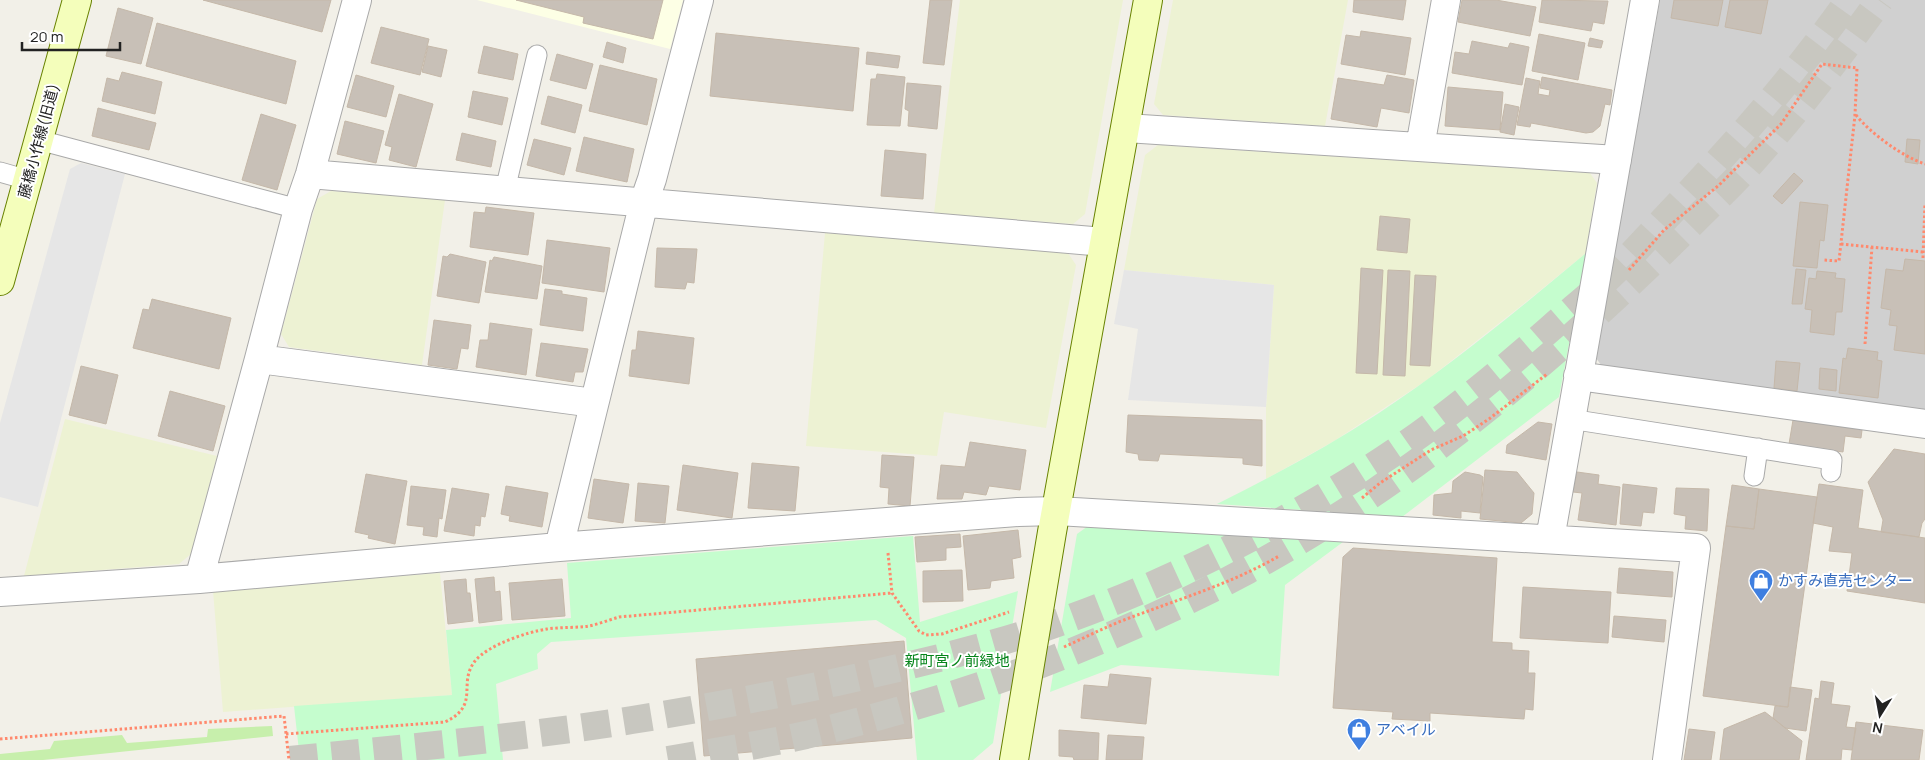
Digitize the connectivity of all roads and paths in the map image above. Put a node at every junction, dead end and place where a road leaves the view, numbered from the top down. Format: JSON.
{"nodes":[{"id":1,"x":77,"y":0,"type":"edge"},
{"id":2,"x":357,"y":0,"type":"edge"},
{"id":3,"x":699,"y":0,"type":"edge"},
{"id":4,"x":1148,"y":0,"type":"edge"},
{"id":5,"x":1446,"y":0,"type":"edge"},
{"id":6,"x":1646,"y":0,"type":"edge"},
{"id":7,"x":537,"y":55,"type":"dead end"},
{"id":8,"x":1855,"y":115,"type":"junction"},
{"id":9,"x":1126,"y":128,"type":"junction"},
{"id":10,"x":39,"y":140,"type":"junction"},
{"id":11,"x":1420,"y":147,"type":"junction"},
{"id":12,"x":1617,"y":160,"type":"junction"},
{"id":13,"x":1925,"y":164,"type":"edge"},
{"id":14,"x":0,"y":172,"type":"edge"},
{"id":15,"x":310,"y":174,"type":"junction"},
{"id":16,"x":28,"y":180,"type":"junction"},
{"id":17,"x":505,"y":190,"type":"junction"},
{"id":18,"x":644,"y":202,"type":"junction"},
{"id":19,"x":1925,"y":203,"type":"edge"},
{"id":20,"x":298,"y":209,"type":"junction"},
{"id":21,"x":1104,"y":242,"type":"junction"},
{"id":22,"x":1841,"y":244,"type":"junction"},
{"id":23,"x":1872,"y":247,"type":"junction"},
{"id":24,"x":1923,"y":252,"type":"junction"},
{"id":25,"x":1923,"y":258,"type":"dead end"},
{"id":26,"x":1823,"y":260,"type":"dead end"},
{"id":27,"x":0,"y":282,"type":"edge"},
{"id":28,"x":1592,"y":299,"type":"junction"},
{"id":29,"x":1864,"y":344,"type":"dead end"},
{"id":30,"x":259,"y":359,"type":"junction"},
{"id":31,"x":1578,"y":376,"type":"junction"},
{"id":32,"x":594,"y":403,"type":"junction"},
{"id":33,"x":1570,"y":419,"type":"junction"},
{"id":34,"x":1925,"y":424,"type":"edge"},
{"id":35,"x":1758,"y":448,"type":"junction"},
{"id":36,"x":1831,"y":472,"type":"dead end"},
{"id":37,"x":1754,"y":476,"type":"dead end"},
{"id":38,"x":1056,"y":511,"type":"junction"},
{"id":39,"x":884,"y":522,"type":"junction"},
{"id":40,"x":1550,"y":539,"type":"junction"},
{"id":41,"x":559,"y":547,"type":"junction"},
{"id":42,"x":199,"y":579,"type":"junction"},
{"id":43,"x":0,"y":592,"type":"edge"},
{"id":44,"x":892,"y":593,"type":"junction"},
{"id":45,"x":1012,"y":611,"type":"dead end"},
{"id":46,"x":286,"y":734,"type":"junction"},
{"id":47,"x":0,"y":739,"type":"edge"},
{"id":48,"x":289,"y":760,"type":"edge"},
{"id":49,"x":1014,"y":760,"type":"edge"},
{"id":50,"x":1668,"y":760,"type":"edge"}],
"edges":[{"from":1,"to":10,"type":"street","name":"藤橋小作線(旧道)"},
{"from":2,"to":15,"type":"street"},
{"from":3,"to":18,"type":"street"},
{"from":4,"to":9,"type":"street"},
{"from":5,"to":11,"type":"street"},
{"from":6,"to":12,"type":"street"},
{"from":7,"to":17,"type":"lane"},
{"from":8,"to":13,"type":"path"},
{"from":8,"to":22,"type":"path"},
{"from":8,"to":28,"type":"path"},
{"from":9,"to":11,"type":"street"},
{"from":9,"to":21,"type":"street"},
{"from":10,"to":16,"type":"street","name":"藤橋小作線(旧道)"},
{"from":10,"to":20,"type":"lane"},
{"from":11,"to":12,"type":"street"},
{"from":12,"to":28,"type":"street"},
{"from":14,"to":16,"type":"lane"},
{"from":15,"to":17,"type":"street"},
{"from":15,"to":20,"type":"street"},
{"from":16,"to":27,"type":"street","name":"藤橋小作線(旧道)"},
{"from":17,"to":18,"type":"street"},
{"from":18,"to":21,"type":"street"},
{"from":18,"to":32,"type":"street"},
{"from":19,"to":24,"type":"path"},
{"from":20,"to":30,"type":"street"},
{"from":21,"to":38,"type":"street"},
{"from":22,"to":23,"type":"path"},
{"from":22,"to":26,"type":"path"},
{"from":23,"to":24,"type":"path"},
{"from":23,"to":29,"type":"path"},
{"from":24,"to":25,"type":"path"},
{"from":28,"to":31,"type":"street"},
{"from":30,"to":32,"type":"street"},
{"from":30,"to":42,"type":"street"},
{"from":31,"to":33,"type":"street"},
{"from":31,"to":34,"type":"street"},
{"from":32,"to":41,"type":"street"},
{"from":33,"to":35,"type":"lane"},
{"from":33,"to":40,"type":"street"},
{"from":35,"to":36,"type":"lane"},
{"from":35,"to":37,"type":"lane"},
{"from":38,"to":39,"type":"street"},
{"from":38,"to":40,"type":"street"},
{"from":38,"to":49,"type":"street"},
{"from":39,"to":41,"type":"street"},
{"from":39,"to":44,"type":"path"},
{"from":40,"to":50,"type":"street"},
{"from":41,"to":42,"type":"street"},
{"from":42,"to":43,"type":"street"},
{"from":44,"to":45,"type":"path"},
{"from":44,"to":46,"type":"path"},
{"from":46,"to":47,"type":"path"},
{"from":46,"to":48,"type":"path"}]}
